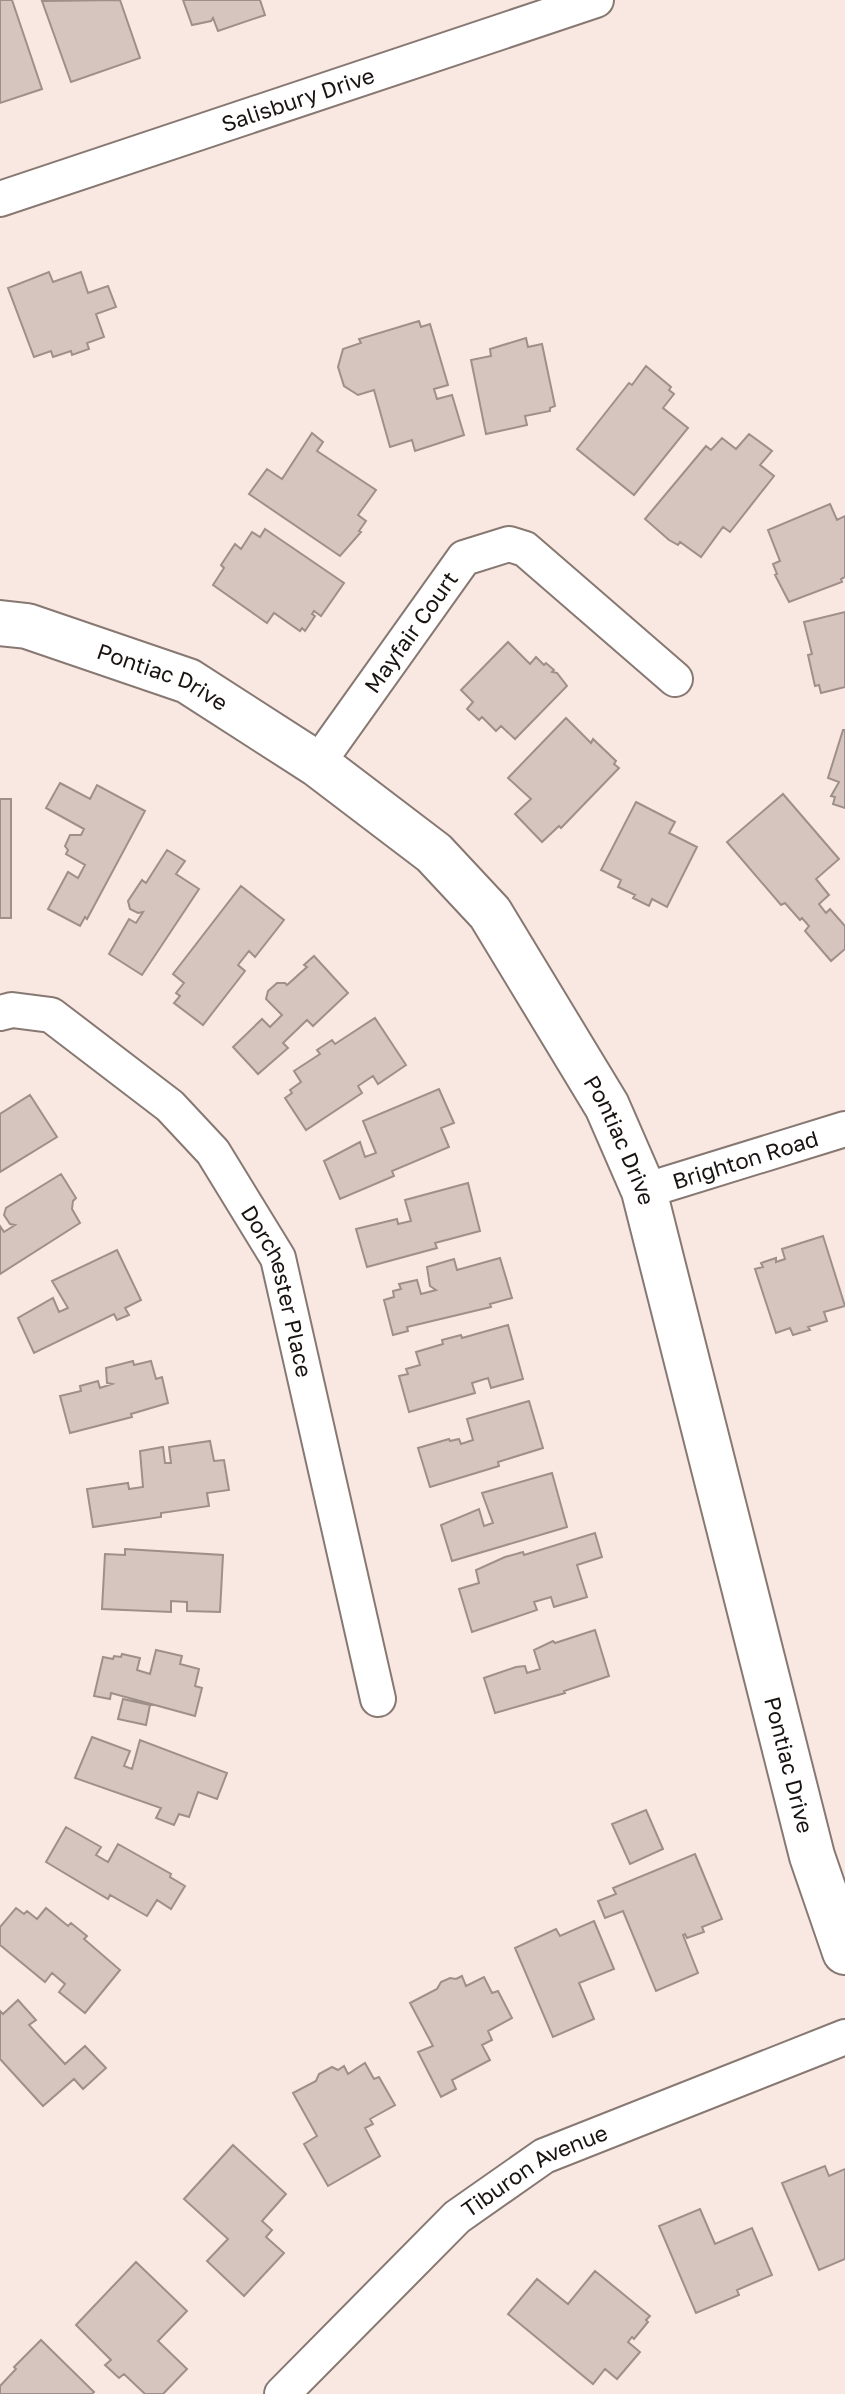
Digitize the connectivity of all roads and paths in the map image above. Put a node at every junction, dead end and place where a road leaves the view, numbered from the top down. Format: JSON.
{"nodes":[{"id":1,"x":596,"y":0,"type":"edge"},
{"id":2,"x":0,"y":199,"type":"edge"},
{"id":3,"x":0,"y":623,"type":"edge"},
{"id":4,"x":675,"y":679,"type":"dead end"},
{"id":5,"x":317,"y":764,"type":"junction"},
{"id":6,"x":0,"y":1013,"type":"edge"},
{"id":7,"x":845,"y":1129,"type":"edge"},
{"id":8,"x":644,"y":1191,"type":"junction"},
{"id":9,"x":378,"y":1699,"type":"dead end"},
{"id":10,"x":845,"y":1952,"type":"edge"},
{"id":11,"x":845,"y":2037,"type":"edge"},
{"id":12,"x":282,"y":2394,"type":"edge"}],
"edges":[{"from":1,"to":2,"type":"street","name":"Salisbury Drive"},
{"from":3,"to":5,"type":"main road","name":"Pontiac Drive"},
{"from":4,"to":5,"type":"street","name":"Mayfair Court"},
{"from":5,"to":8,"type":"main road","name":"Pontiac Drive"},
{"from":6,"to":9,"type":"street","name":"Dorchester Place"},
{"from":7,"to":8,"type":"street","name":"Brighton Road"},
{"from":8,"to":10,"type":"main road","name":"Pontiac Drive"},
{"from":11,"to":12,"type":"street","name":"Tiburon Avenue"}]}
